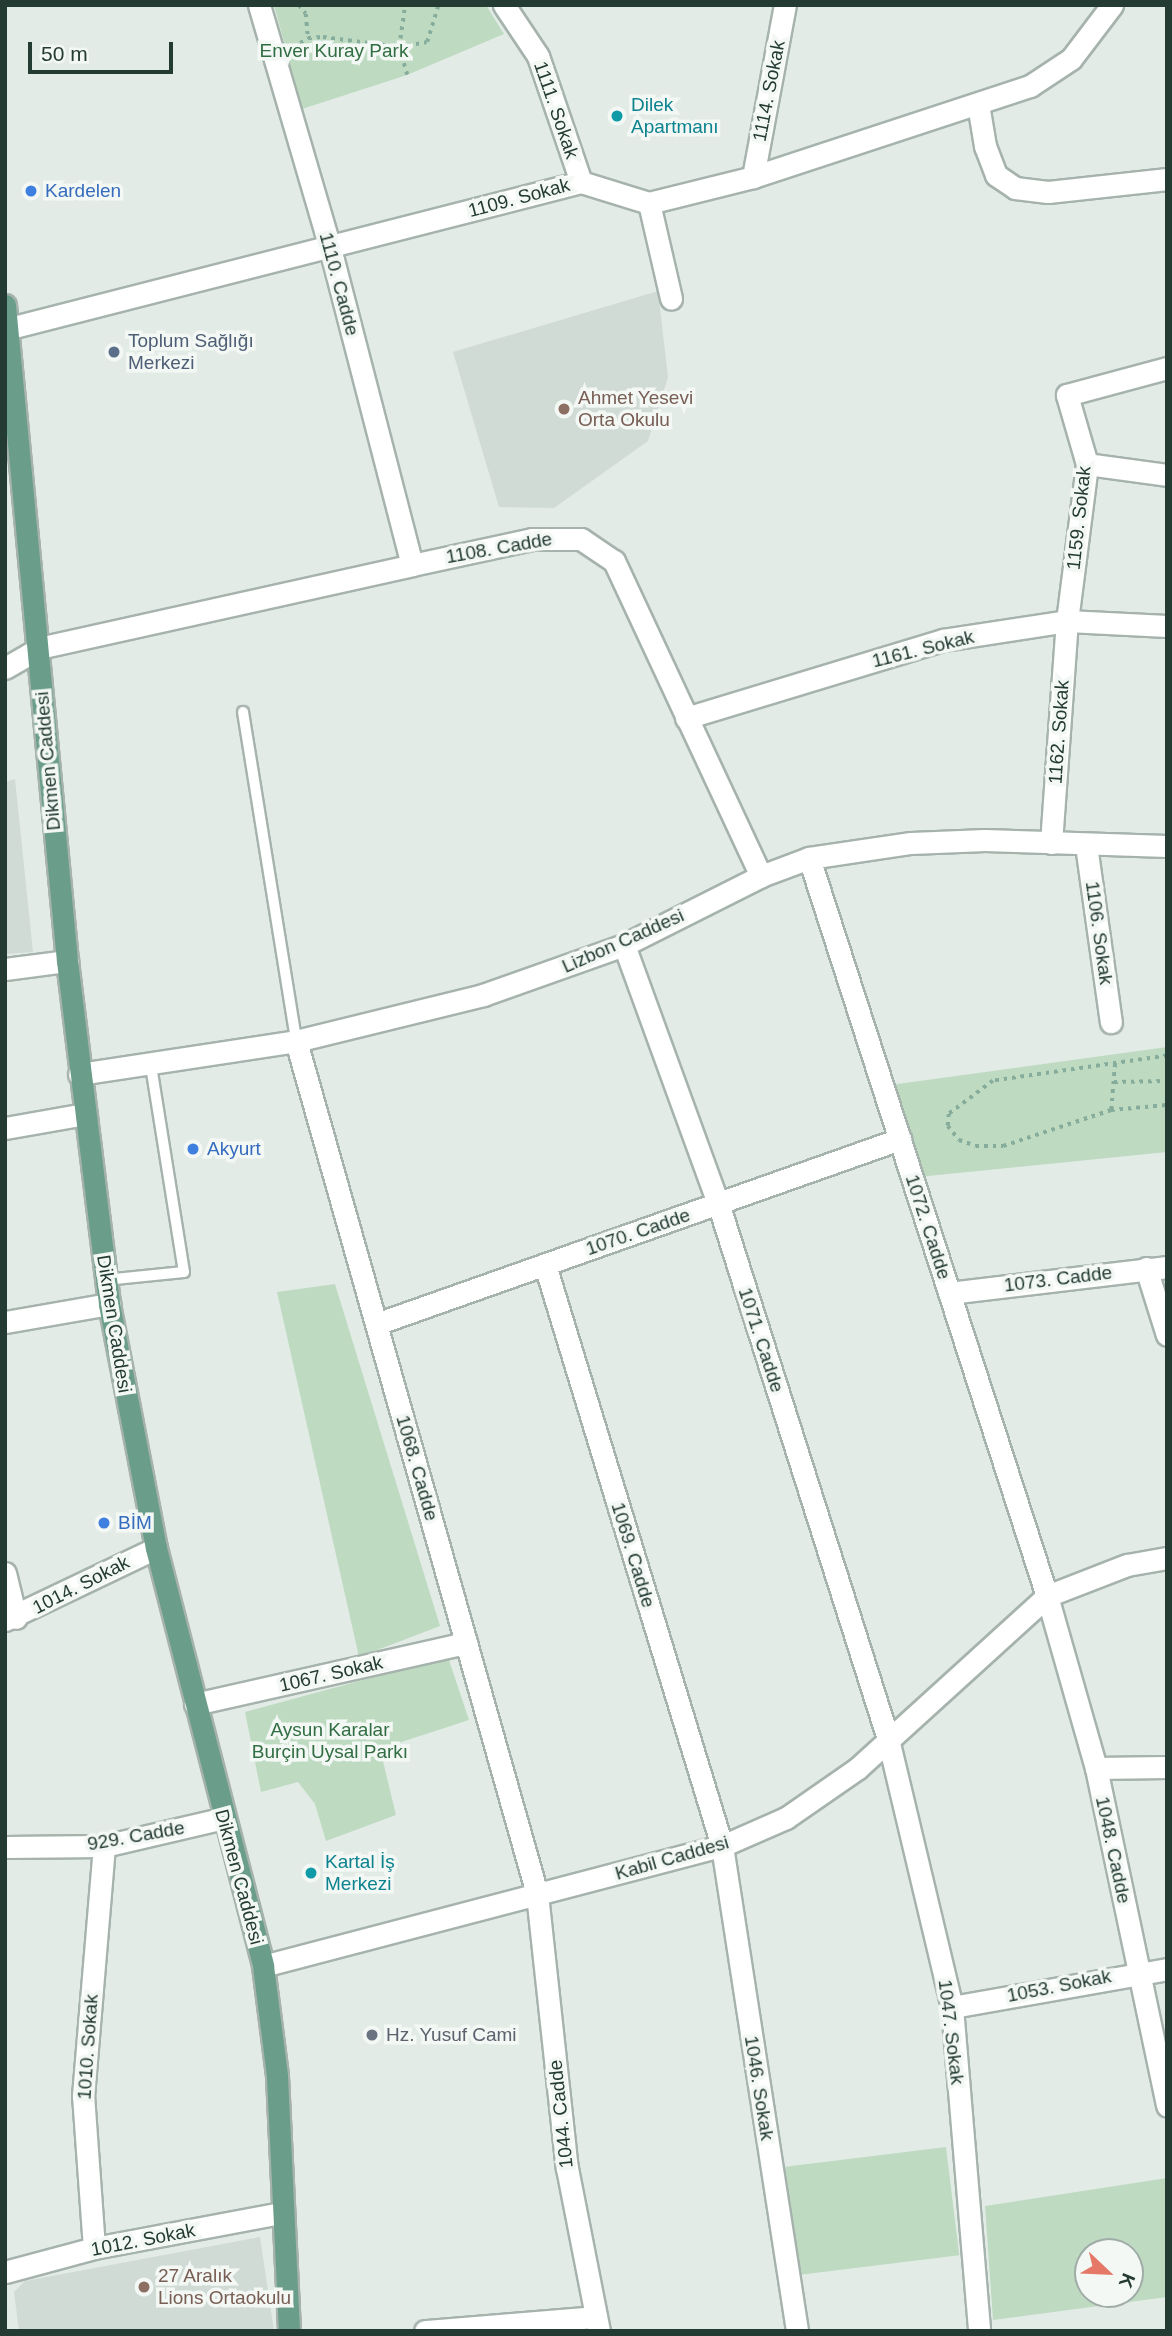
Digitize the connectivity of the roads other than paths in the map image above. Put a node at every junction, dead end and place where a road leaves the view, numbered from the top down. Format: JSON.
{"nodes":[{"id":1,"x":259,"y":5,"type":"edge"},
{"id":2,"x":504,"y":5,"type":"edge"},
{"id":3,"x":785,"y":5,"type":"edge"},
{"id":4,"x":1112,"y":5,"type":"edge"},
{"id":5,"x":978,"y":104,"type":"junction"},
{"id":6,"x":753,"y":177,"type":"junction"},
{"id":7,"x":1167,"y":179,"type":"edge"},
{"id":8,"x":581,"y":182,"type":"junction"},
{"id":9,"x":649,"y":203,"type":"junction"},
{"id":10,"x":330,"y":248,"type":"junction"},
{"id":11,"x":671,"y":298,"type":"dead end"},
{"id":12,"x":5,"y":305,"type":"edge"},
{"id":13,"x":10,"y":328,"type":"junction"},
{"id":14,"x":1167,"y":368,"type":"edge"},
{"id":15,"x":1087,"y":464,"type":"junction"},
{"id":16,"x":1167,"y":475,"type":"edge"},
{"id":17,"x":412,"y":565,"type":"junction"},
{"id":18,"x":1067,"y":621,"type":"junction"},
{"id":19,"x":1167,"y":626,"type":"edge"},
{"id":20,"x":39,"y":648,"type":"junction"},
{"id":21,"x":5,"y":668,"type":"edge"},
{"id":22,"x":243,"y":712,"type":"dead end"},
{"id":23,"x":686,"y":718,"type":"junction"},
{"id":24,"x":1051,"y":843,"type":"junction"},
{"id":25,"x":1086,"y":845,"type":"junction"},
{"id":26,"x":1167,"y":846,"type":"edge"},
{"id":27,"x":809,"y":858,"type":"junction"},
{"id":28,"x":761,"y":876,"type":"junction"},
{"id":29,"x":624,"y":945,"type":"junction"},
{"id":30,"x":67,"y":961,"type":"junction"},
{"id":31,"x":5,"y":969,"type":"edge"},
{"id":32,"x":1111,"y":1022,"type":"dead end"},
{"id":33,"x":296,"y":1041,"type":"junction"},
{"id":34,"x":152,"y":1065,"type":"junction"},
{"id":35,"x":79,"y":1074,"type":"junction"},
{"id":36,"x":84,"y":1114,"type":"junction"},
{"id":37,"x":5,"y":1128,"type":"edge"},
{"id":38,"x":900,"y":1139,"type":"junction"},
{"id":39,"x":718,"y":1203,"type":"junction"},
{"id":40,"x":545,"y":1265,"type":"junction"},
{"id":41,"x":1156,"y":1268,"type":"edge"},
{"id":42,"x":105,"y":1280,"type":"junction"},
{"id":43,"x":949,"y":1293,"type":"junction"},
{"id":44,"x":108,"y":1304,"type":"junction"},
{"id":45,"x":5,"y":1322,"type":"edge"},
{"id":46,"x":376,"y":1324,"type":"junction"},
{"id":47,"x":1167,"y":1335,"type":"edge"},
{"id":48,"x":156,"y":1548,"type":"junction"},
{"id":49,"x":1167,"y":1558,"type":"edge"},
{"id":50,"x":5,"y":1573,"type":"edge"},
{"id":51,"x":1047,"y":1596,"type":"junction"},
{"id":52,"x":10,"y":1619,"type":"edge"},
{"id":53,"x":466,"y":1643,"type":"junction"},
{"id":54,"x":195,"y":1704,"type":"junction"},
{"id":55,"x":888,"y":1739,"type":"junction"},
{"id":56,"x":1167,"y":1767,"type":"edge"},
{"id":57,"x":1096,"y":1768,"type":"junction"},
{"id":58,"x":224,"y":1818,"type":"junction"},
{"id":59,"x":104,"y":1846,"type":"junction"},
{"id":60,"x":722,"y":1846,"type":"junction"},
{"id":61,"x":5,"y":1847,"type":"edge"},
{"id":62,"x":537,"y":1894,"type":"junction"},
{"id":63,"x":263,"y":1966,"type":"junction"},
{"id":64,"x":1167,"y":1969,"type":"edge"},
{"id":65,"x":1139,"y":1971,"type":"junction"},
{"id":66,"x":952,"y":2007,"type":"junction"},
{"id":67,"x":1167,"y":2106,"type":"edge"},
{"id":68,"x":281,"y":2213,"type":"junction"},
{"id":69,"x":94,"y":2248,"type":"junction"},
{"id":70,"x":5,"y":2272,"type":"edge"},
{"id":71,"x":597,"y":2324,"type":"edge"},
{"id":72,"x":793,"y":2330,"type":"edge"},
{"id":73,"x":289,"y":2331,"type":"edge"},
{"id":74,"x":425,"y":2331,"type":"edge"},
{"id":75,"x":979,"y":2331,"type":"edge"}],
"edges":[{"from":1,"to":10,"type":"street","name":"1110. Cadde"},
{"from":2,"to":8,"type":"street","name":"1111. Sokak"},
{"from":3,"to":6,"type":"street","name":"1114. Sokak"},
{"from":4,"to":5,"type":"street"},
{"from":5,"to":6,"type":"street"},
{"from":5,"to":7,"type":"street"},
{"from":6,"to":9,"type":"street"},
{"from":8,"to":9,"type":"street","name":"1109. Sokak"},
{"from":8,"to":10,"type":"street","name":"1109. Sokak"},
{"from":9,"to":11,"type":"street"},
{"from":10,"to":13,"type":"street","name":"1109. Sokak"},
{"from":10,"to":17,"type":"street","name":"1110. Cadde"},
{"from":12,"to":13,"type":"main road","name":"Dikmen Caddesi"},
{"from":13,"to":20,"type":"main road","name":"Dikmen Caddesi"},
{"from":14,"to":15,"type":"street","name":"1159. Sokak"},
{"from":15,"to":16,"type":"street"},
{"from":15,"to":18,"type":"street","name":"1159. Sokak"},
{"from":17,"to":20,"type":"street","name":"1108. Cadde"},
{"from":17,"to":23,"type":"street","name":"1108. Cadde"},
{"from":18,"to":19,"type":"street","name":"1161. Sokak"},
{"from":18,"to":23,"type":"street","name":"1161. Sokak"},
{"from":18,"to":24,"type":"street","name":"1162. Sokak"},
{"from":20,"to":21,"type":"street","name":"1108. Cadde"},
{"from":20,"to":30,"type":"main road","name":"Dikmen Caddesi"},
{"from":22,"to":33,"type":"lane"},
{"from":23,"to":28,"type":"street","name":"1108. Cadde"},
{"from":24,"to":25,"type":"street","name":"Lizbon Caddesi"},
{"from":24,"to":27,"type":"street","name":"Lizbon Caddesi"},
{"from":25,"to":26,"type":"street","name":"Lizbon Caddesi"},
{"from":25,"to":32,"type":"street","name":"1106. Sokak"},
{"from":27,"to":28,"type":"street","name":"Lizbon Caddesi"},
{"from":27,"to":38,"type":"street","name":"1072. Cadde"},
{"from":28,"to":29,"type":"street","name":"Lizbon Caddesi"},
{"from":29,"to":33,"type":"street","name":"Lizbon Caddesi"},
{"from":29,"to":39,"type":"street","name":"1071. Cadde"},
{"from":30,"to":31,"type":"street"},
{"from":30,"to":35,"type":"main road","name":"Dikmen Caddesi"},
{"from":33,"to":34,"type":"street","name":"Lizbon Caddesi"},
{"from":33,"to":46,"type":"street","name":"1068. Cadde"},
{"from":34,"to":35,"type":"street","name":"Lizbon Caddesi"},
{"from":34,"to":42,"type":"lane"},
{"from":35,"to":36,"type":"main road","name":"Dikmen Caddesi"},
{"from":36,"to":37,"type":"street"},
{"from":36,"to":42,"type":"main road","name":"Dikmen Caddesi"},
{"from":38,"to":39,"type":"street","name":"1070. Cadde"},
{"from":38,"to":43,"type":"street","name":"1072. Cadde"},
{"from":39,"to":40,"type":"street","name":"1070. Cadde"},
{"from":39,"to":55,"type":"street","name":"1071. Cadde"},
{"from":40,"to":46,"type":"street","name":"1070. Cadde"},
{"from":40,"to":60,"type":"street","name":"1069. Cadde"},
{"from":41,"to":43,"type":"street","name":"1073. Cadde"},
{"from":41,"to":47,"type":"street"},
{"from":42,"to":44,"type":"main road","name":"Dikmen Caddesi"},
{"from":43,"to":51,"type":"street","name":"1072. Cadde"},
{"from":44,"to":45,"type":"street"},
{"from":44,"to":48,"type":"main road","name":"Dikmen Caddesi"},
{"from":46,"to":53,"type":"street","name":"1068. Cadde"},
{"from":48,"to":52,"type":"street","name":"1014. Sokak"},
{"from":48,"to":54,"type":"main road","name":"Dikmen Caddesi"},
{"from":49,"to":51,"type":"street","name":"Kabil Caddesi"},
{"from":50,"to":52,"type":"street"},
{"from":51,"to":55,"type":"street","name":"Kabil Caddesi"},
{"from":51,"to":57,"type":"street","name":"1048. Cadde"},
{"from":53,"to":54,"type":"street","name":"1067. Sokak"},
{"from":53,"to":62,"type":"street","name":"1068. Cadde"},
{"from":54,"to":58,"type":"main road","name":"Dikmen Caddesi"},
{"from":55,"to":60,"type":"street","name":"Kabil Caddesi"},
{"from":55,"to":66,"type":"street","name":"1047. Sokak"},
{"from":56,"to":57,"type":"street"},
{"from":57,"to":65,"type":"street","name":"1048. Cadde"},
{"from":58,"to":59,"type":"street","name":"929. Cadde"},
{"from":58,"to":63,"type":"main road","name":"Dikmen Caddesi"},
{"from":59,"to":61,"type":"street","name":"929. Cadde"},
{"from":59,"to":69,"type":"street","name":"1010. Sokak"},
{"from":60,"to":62,"type":"street","name":"Kabil Caddesi"},
{"from":60,"to":72,"type":"street","name":"1046. Sokak"},
{"from":62,"to":63,"type":"street","name":"Kabil Caddesi"},
{"from":62,"to":71,"type":"street","name":"1044. Cadde"},
{"from":63,"to":68,"type":"main road","name":"Dikmen Caddesi"},
{"from":64,"to":65,"type":"street","name":"1053. Sokak"},
{"from":65,"to":66,"type":"street","name":"1053. Sokak"},
{"from":65,"to":67,"type":"street","name":"1048. Cadde"},
{"from":66,"to":75,"type":"street","name":"1047. Sokak"},
{"from":68,"to":69,"type":"street","name":"1012. Sokak"},
{"from":68,"to":73,"type":"main road","name":"Dikmen Caddesi"},
{"from":69,"to":70,"type":"street","name":"1012. Sokak"},
{"from":71,"to":74,"type":"street"}]}
